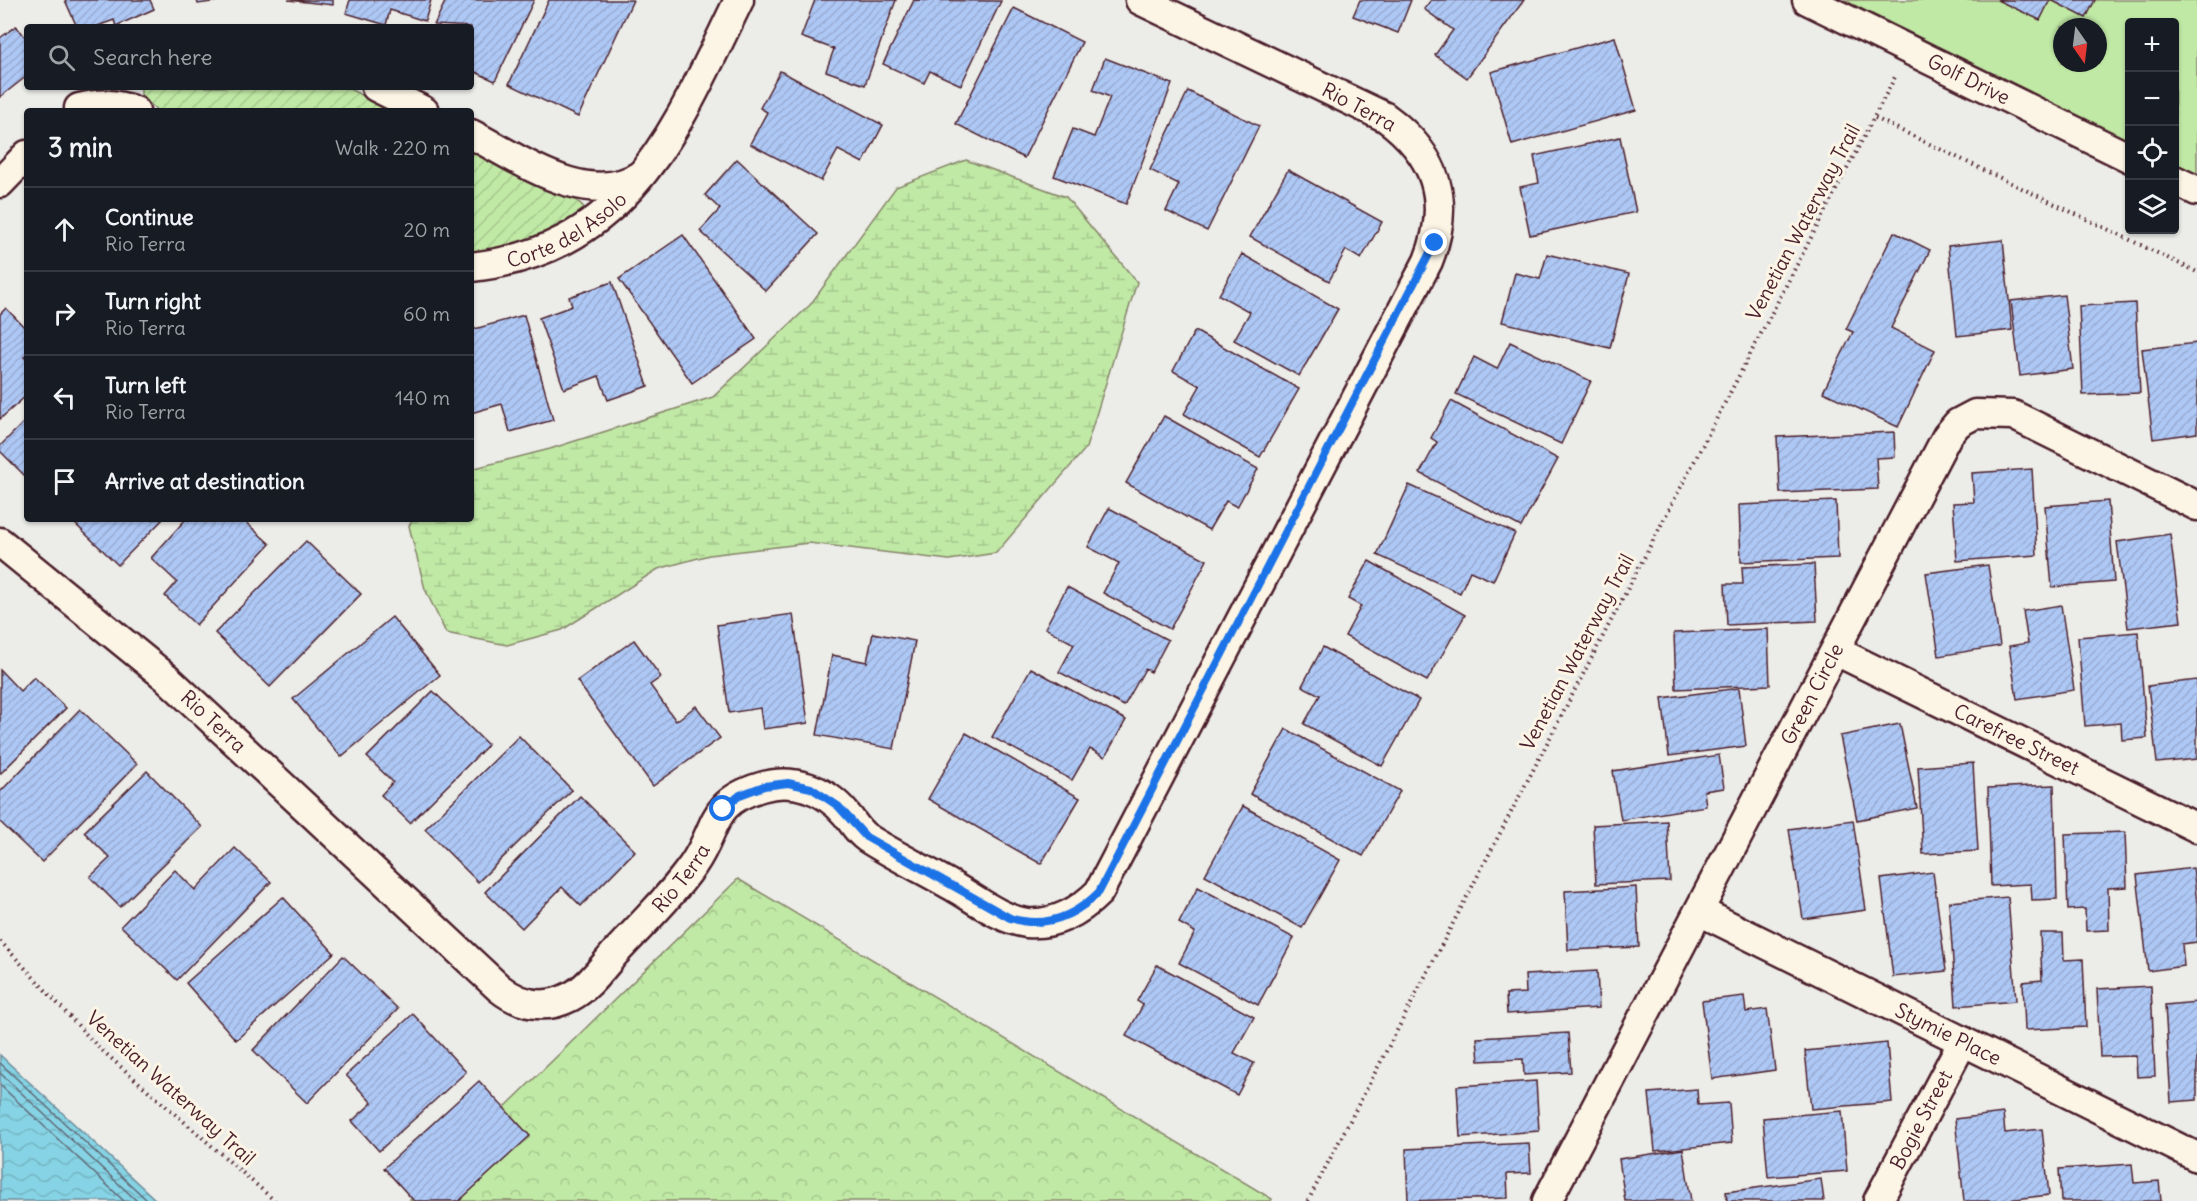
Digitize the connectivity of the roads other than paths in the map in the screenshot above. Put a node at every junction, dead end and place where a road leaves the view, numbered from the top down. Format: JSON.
{"nodes":[{"id":1,"x":739,"y":0,"type":"edge"},
{"id":2,"x":1140,"y":0,"type":"edge"},
{"id":3,"x":1808,"y":0,"type":"edge"},
{"id":4,"x":105,"y":90,"type":"edge"},
{"id":5,"x":382,"y":90,"type":"edge"},
{"id":6,"x":78,"y":108,"type":"edge"},
{"id":7,"x":81,"y":108,"type":"edge"},
{"id":8,"x":128,"y":108,"type":"edge"},
{"id":9,"x":418,"y":108,"type":"edge"},
{"id":10,"x":474,"y":135,"type":"edge"},
{"id":11,"x":2125,"y":156,"type":"edge"},
{"id":12,"x":24,"y":158,"type":"edge"},
{"id":13,"x":648,"y":171,"type":"junction"},
{"id":14,"x":2179,"y":182,"type":"edge"},
{"id":15,"x":0,"y":183,"type":"edge"},
{"id":16,"x":2197,"y":191,"type":"edge"},
{"id":17,"x":474,"y":266,"type":"edge"},
{"id":18,"x":2197,"y":506,"type":"edge"},
{"id":19,"x":0,"y":542,"type":"edge"},
{"id":20,"x":1836,"y":651,"type":"junction"},
{"id":21,"x":2197,"y":828,"type":"edge"},
{"id":22,"x":1699,"y":911,"type":"junction"},
{"id":23,"x":1963,"y":1041,"type":"junction"},
{"id":24,"x":2197,"y":1157,"type":"edge"},
{"id":25,"x":1547,"y":1201,"type":"edge"},
{"id":26,"x":1878,"y":1201,"type":"edge"}],
"edges":[{"from":1,"to":13,"type":"street","name":"Corte del Asolo"},
{"from":2,"to":19,"type":"street","name":"Rio Terra"},
{"from":3,"to":11,"type":"street","name":"Golf Drive"},
{"from":4,"to":6,"type":"street"},
{"from":5,"to":9,"type":"street"},
{"from":7,"to":8,"type":"street"},
{"from":10,"to":13,"type":"street","name":"Corte del Asolo"},
{"from":12,"to":15,"type":"street"},
{"from":13,"to":17,"type":"street","name":"Corte del Asolo"},
{"from":14,"to":16,"type":"street"},
{"from":18,"to":20,"type":"street","name":"Green Circle"},
{"from":20,"to":21,"type":"street","name":"Carefree Street"},
{"from":20,"to":22,"type":"street","name":"Green Circle"},
{"from":22,"to":23,"type":"street","name":"Stymie Place"},
{"from":22,"to":25,"type":"street","name":"Green Circle"},
{"from":23,"to":24,"type":"street","name":"Stymie Place"},
{"from":23,"to":26,"type":"street","name":"Bogie Street"}]}
